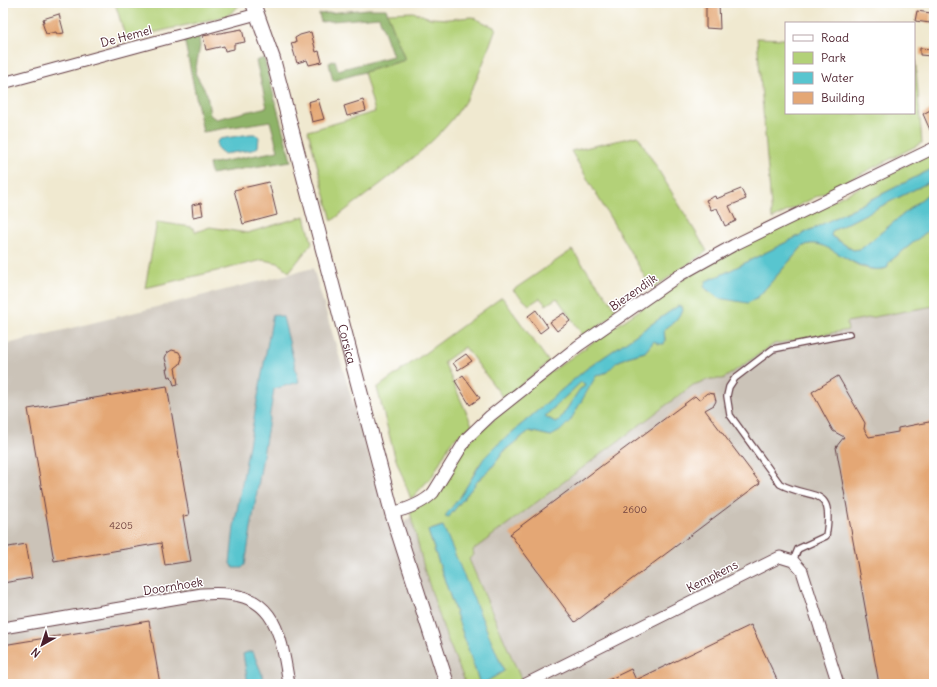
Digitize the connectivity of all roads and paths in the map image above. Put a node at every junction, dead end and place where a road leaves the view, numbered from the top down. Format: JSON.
{"nodes":[{"id":1,"x":255,"y":8,"type":"edge"},
{"id":2,"x":3,"y":84,"type":"edge"},
{"id":3,"x":934,"y":148,"type":"edge"},
{"id":4,"x":849,"y":334,"type":"dead end"},
{"id":5,"x":392,"y":513,"type":"junction"},
{"id":6,"x":793,"y":561,"type":"junction"},
{"id":7,"x":3,"y":628,"type":"edge"},
{"id":8,"x":289,"y":684,"type":"edge"},
{"id":9,"x":447,"y":684,"type":"edge"},
{"id":10,"x":526,"y":684,"type":"edge"},
{"id":11,"x":838,"y":684,"type":"edge"}],
"edges":[{"from":1,"to":2,"type":"street","name":"De Hemel"},
{"from":1,"to":5,"type":"street","name":"Corsica"},
{"from":3,"to":5,"type":"street","name":"Biezendijk"},
{"from":4,"to":6,"type":"lane"},
{"from":5,"to":9,"type":"street","name":"Corsica"},
{"from":6,"to":10,"type":"street","name":"Kempkens"},
{"from":6,"to":11,"type":"street"},
{"from":7,"to":8,"type":"street","name":"Doornhoek"}]}
